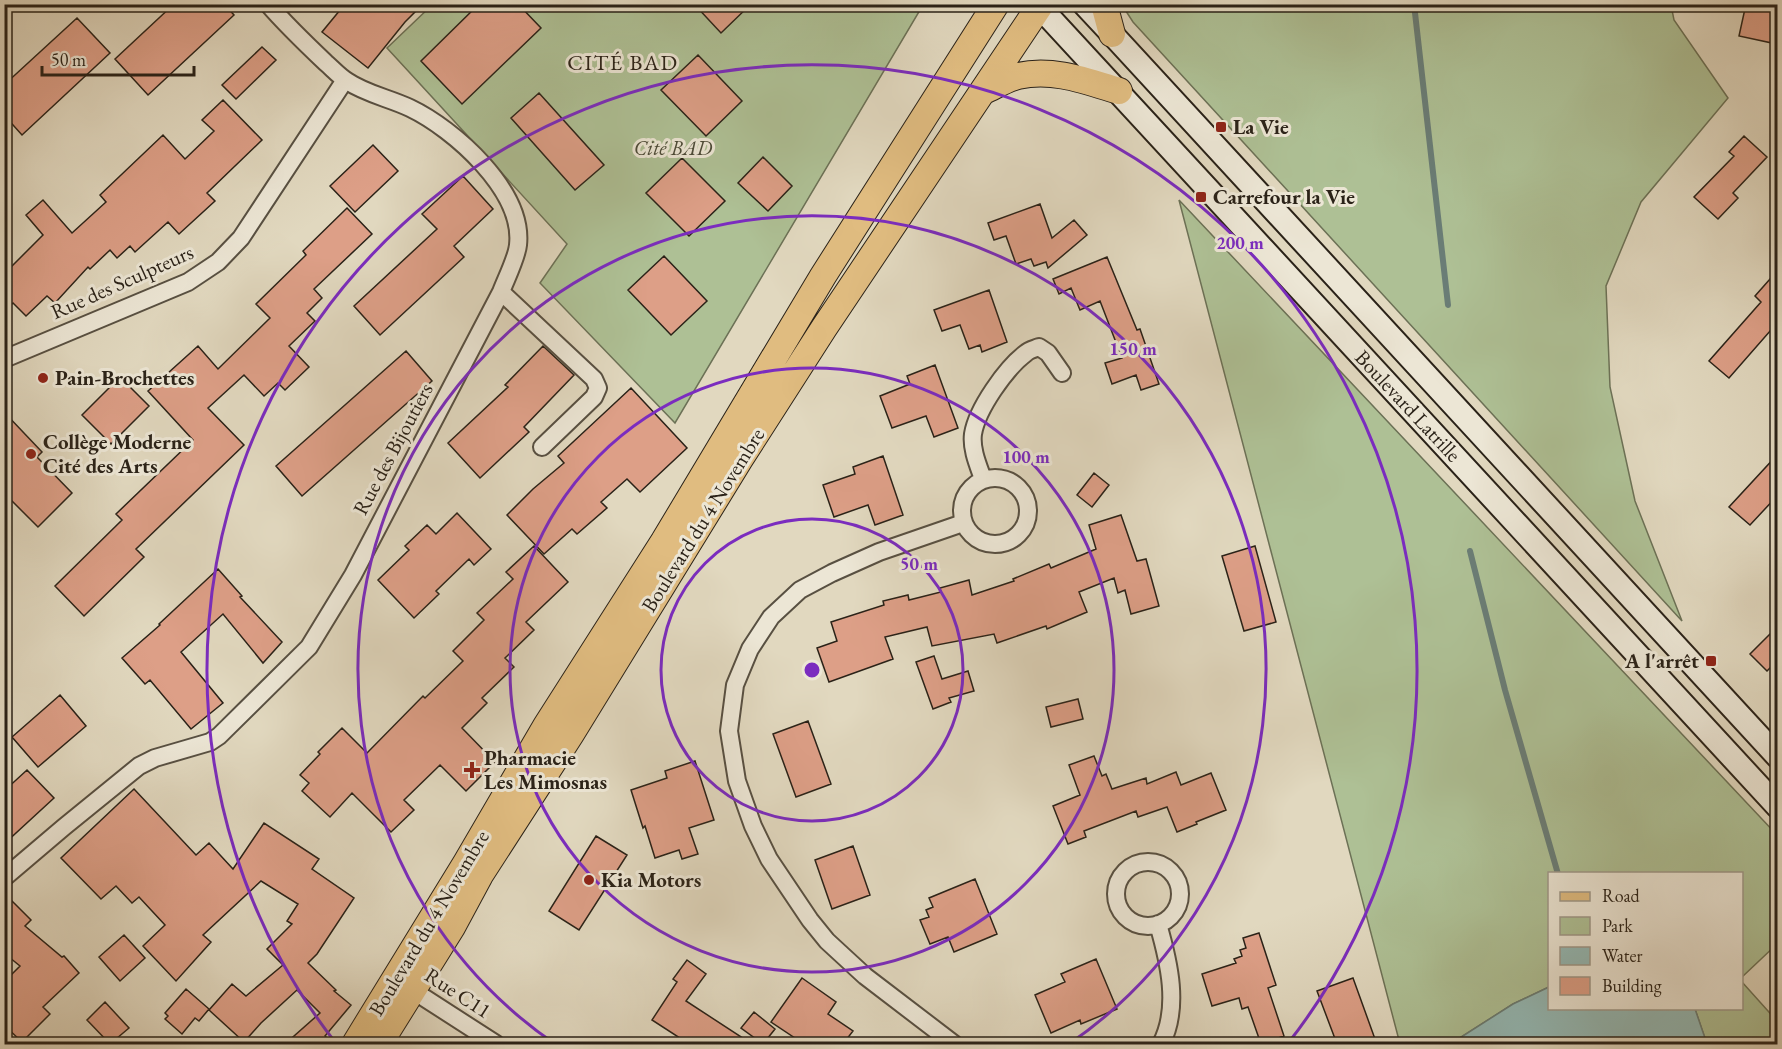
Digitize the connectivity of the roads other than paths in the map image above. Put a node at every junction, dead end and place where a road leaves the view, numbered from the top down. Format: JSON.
{"nodes":[{"id":1,"x":268,"y":4,"type":"edge"},
{"id":2,"x":996,"y":4,"type":"edge"},
{"id":3,"x":1084,"y":4,"type":"edge"},
{"id":4,"x":1104,"y":4,"type":"edge"},
{"id":5,"x":1039,"y":5,"type":"edge"},
{"id":6,"x":1112,"y":34,"type":"junction"},
{"id":7,"x":345,"y":80,"type":"junction"},
{"id":8,"x":983,"y":91,"type":"junction"},
{"id":9,"x":1119,"y":91,"type":"junction"},
{"id":10,"x":501,"y":292,"type":"junction"},
{"id":11,"x":4,"y":359,"type":"edge"},
{"id":12,"x":1062,"y":373,"type":"dead end"},
{"id":13,"x":543,"y":447,"type":"dead end"},
{"id":14,"x":983,"y":479,"type":"junction"},
{"id":15,"x":963,"y":523,"type":"junction"},
{"id":16,"x":1778,"y":757,"type":"edge"},
{"id":17,"x":1778,"y":807,"type":"edge"},
{"id":18,"x":4,"y":878,"type":"edge"},
{"id":19,"x":1158,"y":924,"type":"dead end"},
{"id":20,"x":404,"y":985,"type":"junction"},
{"id":21,"x":355,"y":1044,"type":"edge"},
{"id":22,"x":379,"y":1044,"type":"edge"},
{"id":23,"x":496,"y":1044,"type":"edge"},
{"id":24,"x":954,"y":1044,"type":"edge"},
{"id":25,"x":1161,"y":1044,"type":"edge"}],
"edges":[{"from":1,"to":7,"type":"street","name":"Rue des Bijoutiers"},
{"from":2,"to":20,"type":"main road","name":"Boulevard du 4 Novembre"},
{"from":3,"to":6,"type":"main road","name":"Boulevard Latrille"},
{"from":4,"to":6,"type":"main road"},
{"from":5,"to":8,"type":"main road","name":"Boulevard du 4 Novembre"},
{"from":5,"to":9,"type":"main road","name":"Boulevard Latrille"},
{"from":6,"to":16,"type":"main road","name":"Boulevard Latrille"},
{"from":7,"to":10,"type":"street","name":"Rue des Bijoutiers"},
{"from":7,"to":11,"type":"street","name":"Rue des Sculpteurs"},
{"from":8,"to":9,"type":"main road"},
{"from":8,"to":20,"type":"main road","name":"Boulevard du 4 Novembre"},
{"from":9,"to":17,"type":"main road","name":"Boulevard Latrille"},
{"from":10,"to":13,"type":"street"},
{"from":10,"to":18,"type":"street","name":"Rue des Bijoutiers"},
{"from":12,"to":14,"type":"street"},
{"from":14,"to":15,"type":"street"},
{"from":14,"to":15,"type":"street"},
{"from":15,"to":24,"type":"street"},
{"from":19,"to":25,"type":"street"},
{"from":20,"to":21,"type":"main road","name":"Boulevard du 4 Novembre"},
{"from":20,"to":22,"type":"main road","name":"Boulevard du 4 Novembre"},
{"from":20,"to":23,"type":"street","name":"Rue C11"}]}
